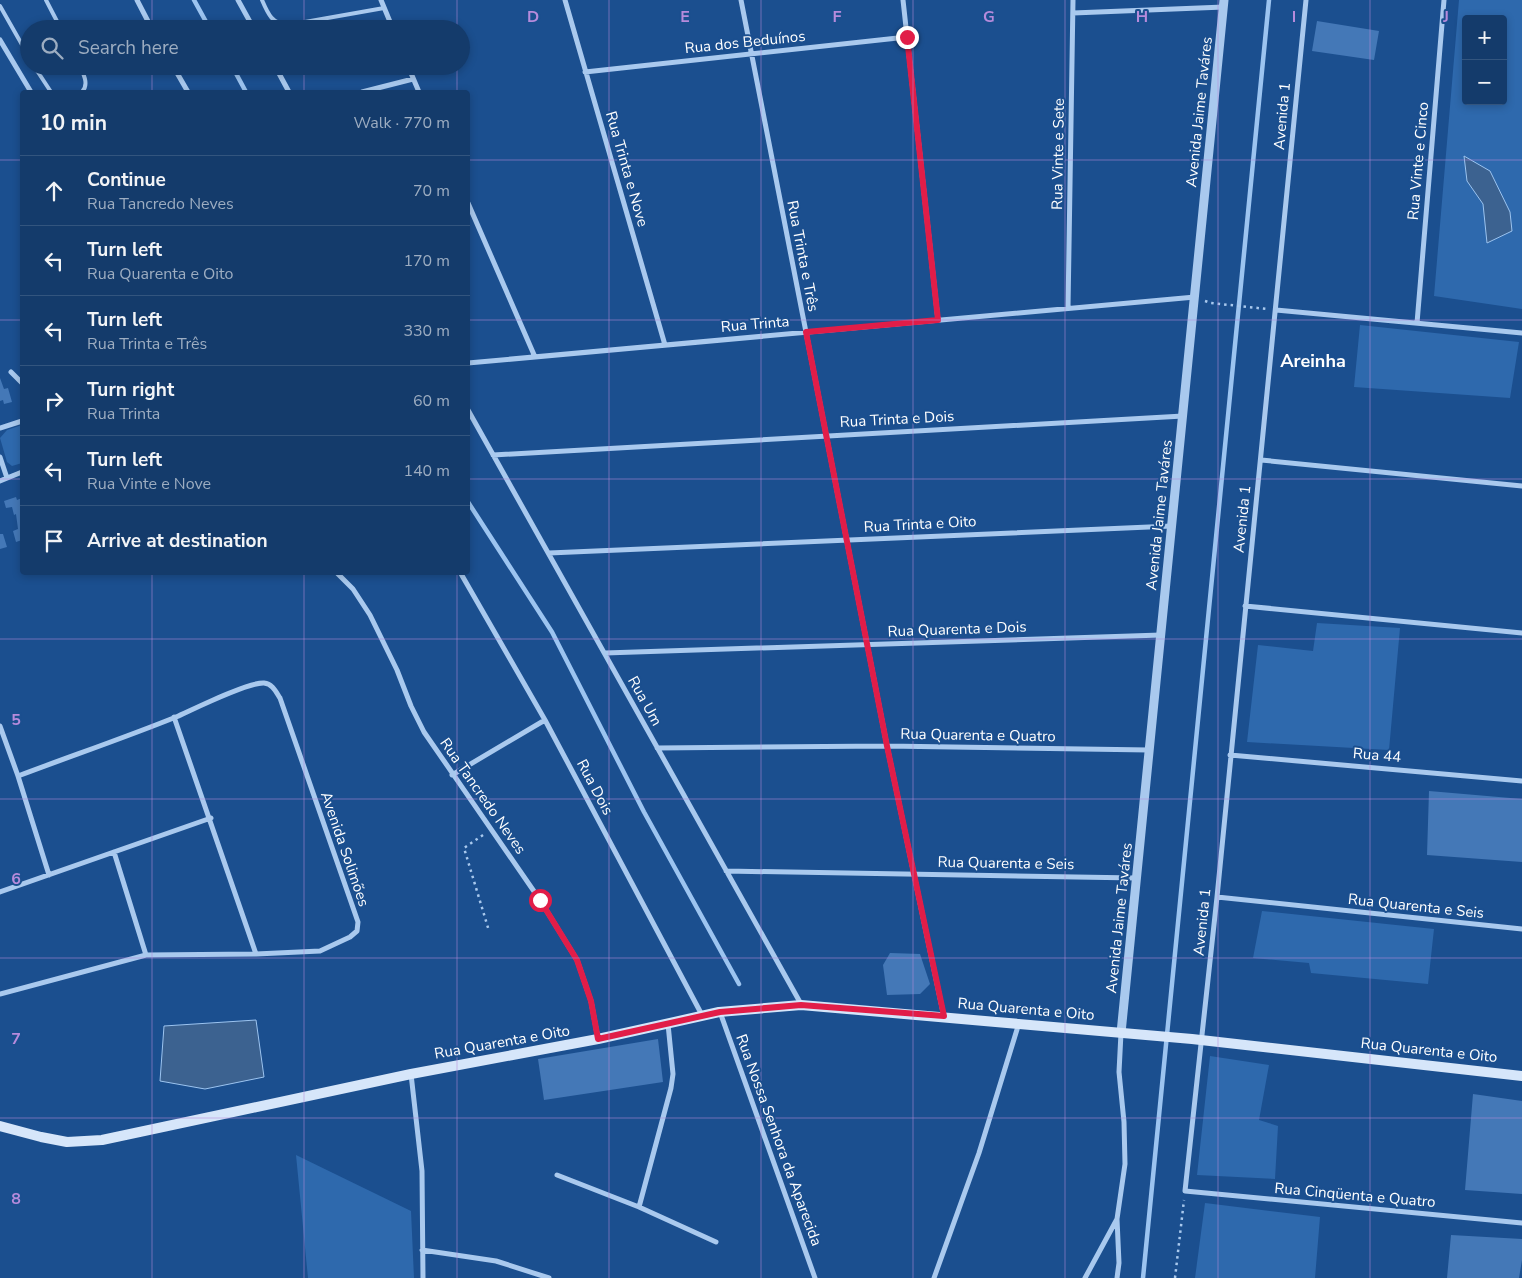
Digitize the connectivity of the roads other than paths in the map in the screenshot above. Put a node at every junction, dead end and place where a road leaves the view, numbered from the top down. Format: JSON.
{"nodes":[{"id":1,"x":46,"y":0,"type":"edge"},
{"id":2,"x":137,"y":0,"type":"edge"},
{"id":3,"x":238,"y":0,"type":"edge"},
{"id":4,"x":262,"y":0,"type":"edge"},
{"id":5,"x":381,"y":0,"type":"edge"},
{"id":6,"x":565,"y":0,"type":"edge"},
{"id":7,"x":741,"y":0,"type":"edge"},
{"id":8,"x":903,"y":0,"type":"edge"},
{"id":9,"x":1073,"y":0,"type":"edge"},
{"id":10,"x":1306,"y":0,"type":"edge"},
{"id":11,"x":1444,"y":0,"type":"edge"},
{"id":12,"x":1224,"y":3,"type":"edge"},
{"id":13,"x":0,"y":6,"type":"edge"},
{"id":14,"x":384,"y":8,"type":"junction"},
{"id":15,"x":1073,"y":13,"type":"junction"},
{"id":16,"x":56,"y":20,"type":"edge"},
{"id":17,"x":147,"y":20,"type":"edge"},
{"id":18,"x":249,"y":20,"type":"edge"},
{"id":19,"x":273,"y":20,"type":"edge"},
{"id":20,"x":316,"y":20,"type":"edge"},
{"id":21,"x":389,"y":20,"type":"edge"},
{"id":22,"x":907,"y":37,"type":"junction"},
{"id":23,"x":0,"y":40,"type":"edge"},
{"id":24,"x":20,"y":41,"type":"edge"},
{"id":25,"x":751,"y":53,"type":"junction"},
{"id":26,"x":585,"y":72,"type":"junction"},
{"id":27,"x":20,"y":74,"type":"edge"},
{"id":28,"x":21,"y":75,"type":"edge"},
{"id":29,"x":40,"y":75,"type":"edge"},
{"id":30,"x":83,"y":75,"type":"edge"},
{"id":31,"x":178,"y":75,"type":"edge"},
{"id":32,"x":279,"y":75,"type":"edge"},
{"id":33,"x":411,"y":75,"type":"edge"},
{"id":34,"x":413,"y":79,"type":"junction"},
{"id":35,"x":30,"y":90,"type":"edge"},
{"id":36,"x":50,"y":90,"type":"edge"},
{"id":37,"x":85,"y":90,"type":"edge"},
{"id":38,"x":187,"y":90,"type":"edge"},
{"id":39,"x":288,"y":90,"type":"edge"},
{"id":40,"x":370,"y":90,"type":"edge"},
{"id":41,"x":418,"y":90,"type":"edge"},
{"id":42,"x":470,"y":208,"type":"edge"},
{"id":43,"x":1194,"y":297,"type":"junction"},
{"id":44,"x":1068,"y":308,"type":"junction"},
{"id":45,"x":1276,"y":310,"type":"junction"},
{"id":46,"x":938,"y":320,"type":"junction"},
{"id":47,"x":1417,"y":323,"type":"junction"},
{"id":48,"x":806,"y":332,"type":"junction"},
{"id":49,"x":1522,"y":333,"type":"edge"},
{"id":50,"x":665,"y":345,"type":"junction"},
{"id":51,"x":535,"y":356,"type":"junction"},
{"id":52,"x":470,"y":363,"type":"edge"},
{"id":53,"x":11,"y":372,"type":"dead end"},
{"id":54,"x":20,"y":381,"type":"edge"},
{"id":55,"x":470,"y":414,"type":"edge"},
{"id":56,"x":1183,"y":416,"type":"junction"},
{"id":57,"x":20,"y":422,"type":"edge"},
{"id":58,"x":0,"y":428,"type":"edge"},
{"id":59,"x":826,"y":436,"type":"junction"},
{"id":60,"x":493,"y":455,"type":"junction"},
{"id":61,"x":0,"y":457,"type":"edge"},
{"id":62,"x":1261,"y":460,"type":"junction"},
{"id":63,"x":20,"y":473,"type":"edge"},
{"id":64,"x":7,"y":478,"type":"junction"},
{"id":65,"x":0,"y":481,"type":"edge"},
{"id":66,"x":1522,"y":486,"type":"edge"},
{"id":67,"x":1172,"y":526,"type":"junction"},
{"id":68,"x":847,"y":540,"type":"junction"},
{"id":69,"x":549,"y":553,"type":"junction"},
{"id":70,"x":339,"y":575,"type":"edge"},
{"id":71,"x":462,"y":575,"type":"edge"},
{"id":72,"x":1245,"y":606,"type":"junction"},
{"id":73,"x":1522,"y":634,"type":"edge"},
{"id":74,"x":1161,"y":635,"type":"junction"},
{"id":75,"x":867,"y":645,"type":"junction"},
{"id":76,"x":605,"y":653,"type":"junction"},
{"id":77,"x":174,"y":717,"type":"junction"},
{"id":78,"x":545,"y":720,"type":"junction"},
{"id":79,"x":0,"y":726,"type":"edge"},
{"id":80,"x":887,"y":746,"type":"junction"},
{"id":81,"x":657,"y":748,"type":"junction"},
{"id":82,"x":1149,"y":750,"type":"junction"},
{"id":83,"x":1230,"y":755,"type":"junction"},
{"id":84,"x":452,"y":775,"type":"junction"},
{"id":85,"x":18,"y":776,"type":"junction"},
{"id":86,"x":1522,"y":781,"type":"edge"},
{"id":87,"x":210,"y":818,"type":"junction"},
{"id":88,"x":114,"y":852,"type":"junction"},
{"id":89,"x":726,"y":871,"type":"junction"},
{"id":90,"x":913,"y":874,"type":"junction"},
{"id":91,"x":49,"y":875,"type":"junction"},
{"id":92,"x":1136,"y":878,"type":"junction"},
{"id":93,"x":0,"y":892,"type":"edge"},
{"id":94,"x":1217,"y":898,"type":"junction"},
{"id":95,"x":1522,"y":929,"type":"edge"},
{"id":96,"x":256,"y":954,"type":"junction"},
{"id":97,"x":146,"y":955,"type":"junction"},
{"id":98,"x":0,"y":994,"type":"edge"},
{"id":99,"x":801,"y":1005,"type":"junction"},
{"id":100,"x":720,"y":1012,"type":"junction"},
{"id":101,"x":702,"y":1015,"type":"junction"},
{"id":102,"x":944,"y":1016,"type":"junction"},
{"id":103,"x":1019,"y":1023,"type":"junction"},
{"id":104,"x":668,"y":1024,"type":"junction"},
{"id":105,"x":1121,"y":1033,"type":"junction"},
{"id":106,"x":598,"y":1039,"type":"junction"},
{"id":107,"x":1197,"y":1040,"type":"junction"},
{"id":108,"x":411,"y":1074,"type":"junction"},
{"id":109,"x":1522,"y":1076,"type":"edge"},
{"id":110,"x":0,"y":1126,"type":"edge"},
{"id":111,"x":557,"y":1175,"type":"dead end"},
{"id":112,"x":1185,"y":1191,"type":"joint"},
{"id":113,"x":639,"y":1207,"type":"junction"},
{"id":114,"x":1117,"y":1219,"type":"junction"},
{"id":115,"x":1522,"y":1223,"type":"edge"},
{"id":116,"x":716,"y":1242,"type":"dead end"},
{"id":117,"x":422,"y":1250,"type":"junction"},
{"id":118,"x":423,"y":1278,"type":"edge"},
{"id":119,"x":549,"y":1278,"type":"edge"},
{"id":120,"x":815,"y":1278,"type":"edge"},
{"id":121,"x":934,"y":1278,"type":"edge"},
{"id":122,"x":1085,"y":1278,"type":"edge"},
{"id":123,"x":1117,"y":1278,"type":"edge"}],
"edges":[{"from":1,"to":16,"type":"lane"},
{"from":2,"to":17,"type":"street"},
{"from":3,"to":18,"type":"street"},
{"from":4,"to":19,"type":"lane"},
{"from":5,"to":14,"type":"street"},
{"from":6,"to":26,"type":"street","name":"Rua Trinta e Nove"},
{"from":7,"to":25,"type":"street","name":"Rua Trinta e Três"},
{"from":8,"to":22,"type":"street"},
{"from":9,"to":15,"type":"street","name":"Rua Vinte e Sete"},
{"from":10,"to":45,"type":"street","name":"Avenida 1"},
{"from":11,"to":47,"type":"street","name":"Rua Vinte e Cinco"},
{"from":12,"to":15,"type":"street"},
{"from":12,"to":43,"type":"street","name":"Avenida Jaime Taváres"},
{"from":13,"to":24,"type":"lane"},
{"from":14,"to":20,"type":"lane"},
{"from":14,"to":21,"type":"street"},
{"from":15,"to":44,"type":"street","name":"Rua Vinte e Sete"},
{"from":22,"to":25,"type":"street","name":"Rua dos Beduínos"},
{"from":22,"to":46,"type":"street"},
{"from":23,"to":27,"type":"street"},
{"from":25,"to":26,"type":"street","name":"Rua dos Beduínos"},
{"from":25,"to":48,"type":"street","name":"Rua Trinta e Três"},
{"from":26,"to":50,"type":"street","name":"Rua Trinta e Nove"},
{"from":28,"to":35,"type":"street"},
{"from":29,"to":36,"type":"lane"},
{"from":30,"to":37,"type":"lane"},
{"from":31,"to":38,"type":"street"},
{"from":32,"to":39,"type":"street"},
{"from":33,"to":34,"type":"street"},
{"from":34,"to":40,"type":"street"},
{"from":34,"to":41,"type":"street"},
{"from":42,"to":51,"type":"street"},
{"from":43,"to":44,"type":"street","name":"Rua Trinta"},
{"from":43,"to":56,"type":"street","name":"Avenida Jaime Taváres"},
{"from":44,"to":46,"type":"street","name":"Rua Trinta"},
{"from":45,"to":47,"type":"street"},
{"from":45,"to":62,"type":"street","name":"Avenida 1"},
{"from":46,"to":48,"type":"street","name":"Rua Trinta"},
{"from":47,"to":49,"type":"street"},
{"from":48,"to":50,"type":"street","name":"Rua Trinta"},
{"from":48,"to":59,"type":"street","name":"Rua Trinta e Três"},
{"from":50,"to":51,"type":"street","name":"Rua Trinta"},
{"from":51,"to":52,"type":"street","name":"Rua Trinta"},
{"from":53,"to":54,"type":"street"},
{"from":55,"to":60,"type":"street","name":"Rua Um"},
{"from":56,"to":59,"type":"street","name":"Rua Trinta e Dois"},
{"from":56,"to":67,"type":"street","name":"Avenida Jaime Taváres"},
{"from":57,"to":58,"type":"street"},
{"from":59,"to":60,"type":"street","name":"Rua Trinta e Dois"},
{"from":59,"to":68,"type":"street","name":"Rua Trinta e Três"},
{"from":60,"to":69,"type":"street","name":"Rua Um"},
{"from":61,"to":64,"type":"street"},
{"from":62,"to":66,"type":"street"},
{"from":62,"to":72,"type":"street","name":"Avenida 1"},
{"from":63,"to":64,"type":"street"},
{"from":64,"to":65,"type":"street"},
{"from":67,"to":68,"type":"street","name":"Rua Trinta e Oito"},
{"from":67,"to":74,"type":"street","name":"Avenida Jaime Taváres"},
{"from":68,"to":69,"type":"street","name":"Rua Trinta e Oito"},
{"from":68,"to":75,"type":"street","name":"Rua Trinta e Três"},
{"from":69,"to":76,"type":"street","name":"Rua Um"},
{"from":70,"to":84,"type":"street","name":"Rua Tancredo Neves"},
{"from":71,"to":78,"type":"street","name":"Rua Dois"},
{"from":72,"to":73,"type":"street"},
{"from":72,"to":83,"type":"street","name":"Avenida 1"},
{"from":74,"to":75,"type":"street","name":"Rua Quarenta e Dois"},
{"from":74,"to":82,"type":"street","name":"Avenida Jaime Taváres"},
{"from":75,"to":76,"type":"street","name":"Rua Quarenta e Dois"},
{"from":75,"to":80,"type":"street","name":"Rua Trinta e Três"},
{"from":76,"to":81,"type":"street","name":"Rua Um"},
{"from":77,"to":85,"type":"street","name":"Avenida Solimões"},
{"from":77,"to":87,"type":"street"},
{"from":77,"to":96,"type":"street","name":"Avenida Solimões"},
{"from":78,"to":84,"type":"street"},
{"from":78,"to":101,"type":"street","name":"Rua Dois"},
{"from":79,"to":85,"type":"street"},
{"from":80,"to":81,"type":"street","name":"Rua Quarenta e Quatro"},
{"from":80,"to":82,"type":"street","name":"Rua Quarenta e Quatro"},
{"from":80,"to":90,"type":"street","name":"Rua Trinta e Três"},
{"from":81,"to":89,"type":"street","name":"Rua Um"},
{"from":82,"to":92,"type":"street","name":"Avenida Jaime Taváres"},
{"from":83,"to":86,"type":"street","name":"Rua 44"},
{"from":83,"to":94,"type":"street","name":"Avenida 1"},
{"from":84,"to":106,"type":"street","name":"Rua Tancredo Neves"},
{"from":85,"to":91,"type":"street"},
{"from":87,"to":88,"type":"street"},
{"from":87,"to":96,"type":"street"},
{"from":88,"to":91,"type":"street"},
{"from":88,"to":97,"type":"street"},
{"from":89,"to":90,"type":"street","name":"Rua Quarenta e Seis"},
{"from":89,"to":99,"type":"street","name":"Rua Um"},
{"from":90,"to":92,"type":"street","name":"Rua Quarenta e Seis"},
{"from":90,"to":102,"type":"street","name":"Rua Trinta e Três"},
{"from":91,"to":93,"type":"street"},
{"from":92,"to":105,"type":"street","name":"Avenida Jaime Taváres"},
{"from":94,"to":95,"type":"street","name":"Rua Quarenta e Seis"},
{"from":94,"to":107,"type":"street","name":"Avenida 1"},
{"from":96,"to":97,"type":"street","name":"Avenida Solimões"},
{"from":97,"to":98,"type":"street","name":"Avenida Solimões"},
{"from":99,"to":100,"type":"main road","name":"Rua Quarenta e Oito"},
{"from":99,"to":102,"type":"main road","name":"Rua Quarenta e Oito"},
{"from":100,"to":101,"type":"main road","name":"Rua Quarenta e Oito"},
{"from":100,"to":120,"type":"street","name":"Rua Nossa Senhora da Aparecida"},
{"from":101,"to":104,"type":"main road","name":"Rua Quarenta e Oito"},
{"from":102,"to":103,"type":"main road","name":"Rua Quarenta e Oito"},
{"from":103,"to":105,"type":"main road","name":"Rua Quarenta e Oito"},
{"from":103,"to":121,"type":"street"},
{"from":104,"to":106,"type":"main road","name":"Rua Quarenta e Oito"},
{"from":104,"to":113,"type":"street"},
{"from":105,"to":107,"type":"main road","name":"Rua Quarenta e Oito"},
{"from":105,"to":114,"type":"street"},
{"from":106,"to":108,"type":"main road","name":"Rua Quarenta e Oito"},
{"from":107,"to":109,"type":"main road","name":"Rua Quarenta e Oito"},
{"from":107,"to":112,"type":"street","name":"Avenida 1"},
{"from":108,"to":110,"type":"main road","name":"Rua Quarenta e Oito"},
{"from":108,"to":117,"type":"street"},
{"from":111,"to":113,"type":"street"},
{"from":112,"to":115,"type":"street","name":"Rua Cinqüenta e Quatro"},
{"from":113,"to":116,"type":"street"},
{"from":114,"to":122,"type":"street"},
{"from":114,"to":123,"type":"street"},
{"from":117,"to":118,"type":"street"},
{"from":117,"to":119,"type":"street"}]}
